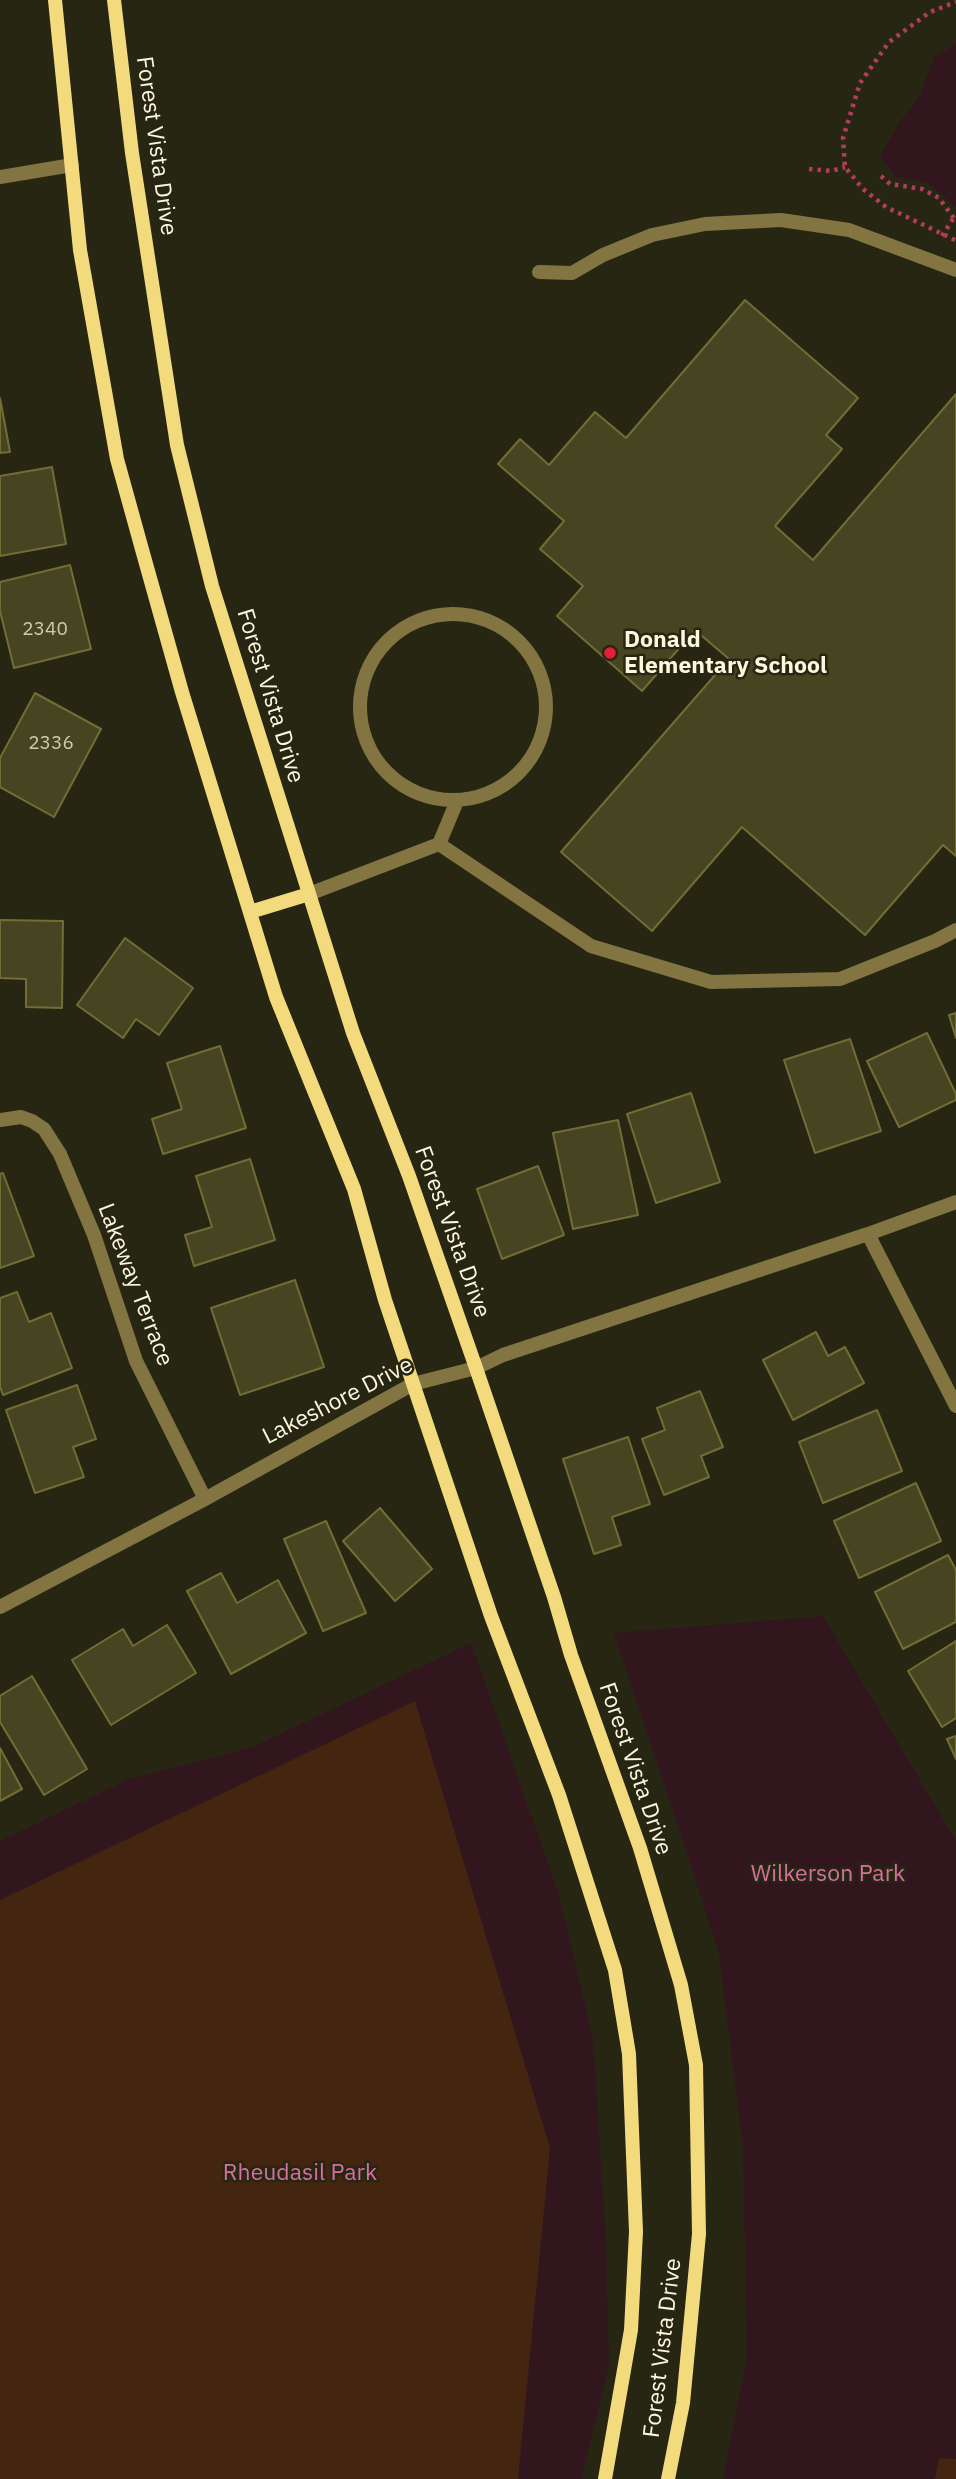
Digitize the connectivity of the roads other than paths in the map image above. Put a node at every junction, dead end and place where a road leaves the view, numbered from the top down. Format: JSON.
{"nodes":[{"id":1,"x":55,"y":0,"type":"edge"},
{"id":2,"x":114,"y":0,"type":"edge"},
{"id":3,"x":72,"y":165,"type":"junction"},
{"id":4,"x":0,"y":177,"type":"edge"},
{"id":5,"x":956,"y":270,"type":"edge"},
{"id":6,"x":539,"y":272,"type":"dead end"},
{"id":7,"x":457,"y":801,"type":"junction"},
{"id":8,"x":439,"y":844,"type":"junction"},
{"id":9,"x":309,"y":894,"type":"junction"},
{"id":10,"x":250,"y":912,"type":"junction"},
{"id":11,"x":956,"y":930,"type":"edge"},
{"id":12,"x":0,"y":1120,"type":"edge"},
{"id":13,"x":956,"y":1202,"type":"edge"},
{"id":14,"x":868,"y":1234,"type":"junction"},
{"id":15,"x":476,"y":1368,"type":"junction"},
{"id":16,"x":413,"y":1384,"type":"junction"},
{"id":17,"x":956,"y":1406,"type":"edge"},
{"id":18,"x":205,"y":1499,"type":"junction"},
{"id":19,"x":0,"y":1607,"type":"edge"},
{"id":20,"x":605,"y":2479,"type":"edge"},
{"id":21,"x":668,"y":2479,"type":"edge"}],
"edges":[{"from":1,"to":3,"type":"main road","name":"Forest Vista Drive"},
{"from":2,"to":9,"type":"main road","name":"Forest Vista Drive"},
{"from":3,"to":4,"type":"street"},
{"from":3,"to":10,"type":"main road","name":"Forest Vista Drive"},
{"from":5,"to":6,"type":"street"},
{"from":7,"to":7,"type":"street"},
{"from":7,"to":8,"type":"street"},
{"from":8,"to":9,"type":"street"},
{"from":8,"to":11,"type":"street"},
{"from":9,"to":10,"type":"main road"},
{"from":9,"to":15,"type":"main road","name":"Forest Vista Drive"},
{"from":10,"to":16,"type":"main road","name":"Forest Vista Drive"},
{"from":12,"to":18,"type":"street","name":"Lakeway Terrace"},
{"from":13,"to":14,"type":"street","name":"Lakeshore Drive"},
{"from":14,"to":15,"type":"street","name":"Lakeshore Drive"},
{"from":14,"to":17,"type":"street"},
{"from":15,"to":16,"type":"street","name":"Lakeshore Drive"},
{"from":15,"to":21,"type":"main road","name":"Forest Vista Drive"},
{"from":16,"to":18,"type":"street","name":"Lakeshore Drive"},
{"from":16,"to":20,"type":"main road","name":"Forest Vista Drive"},
{"from":18,"to":19,"type":"street","name":"Lakeshore Drive"}]}
